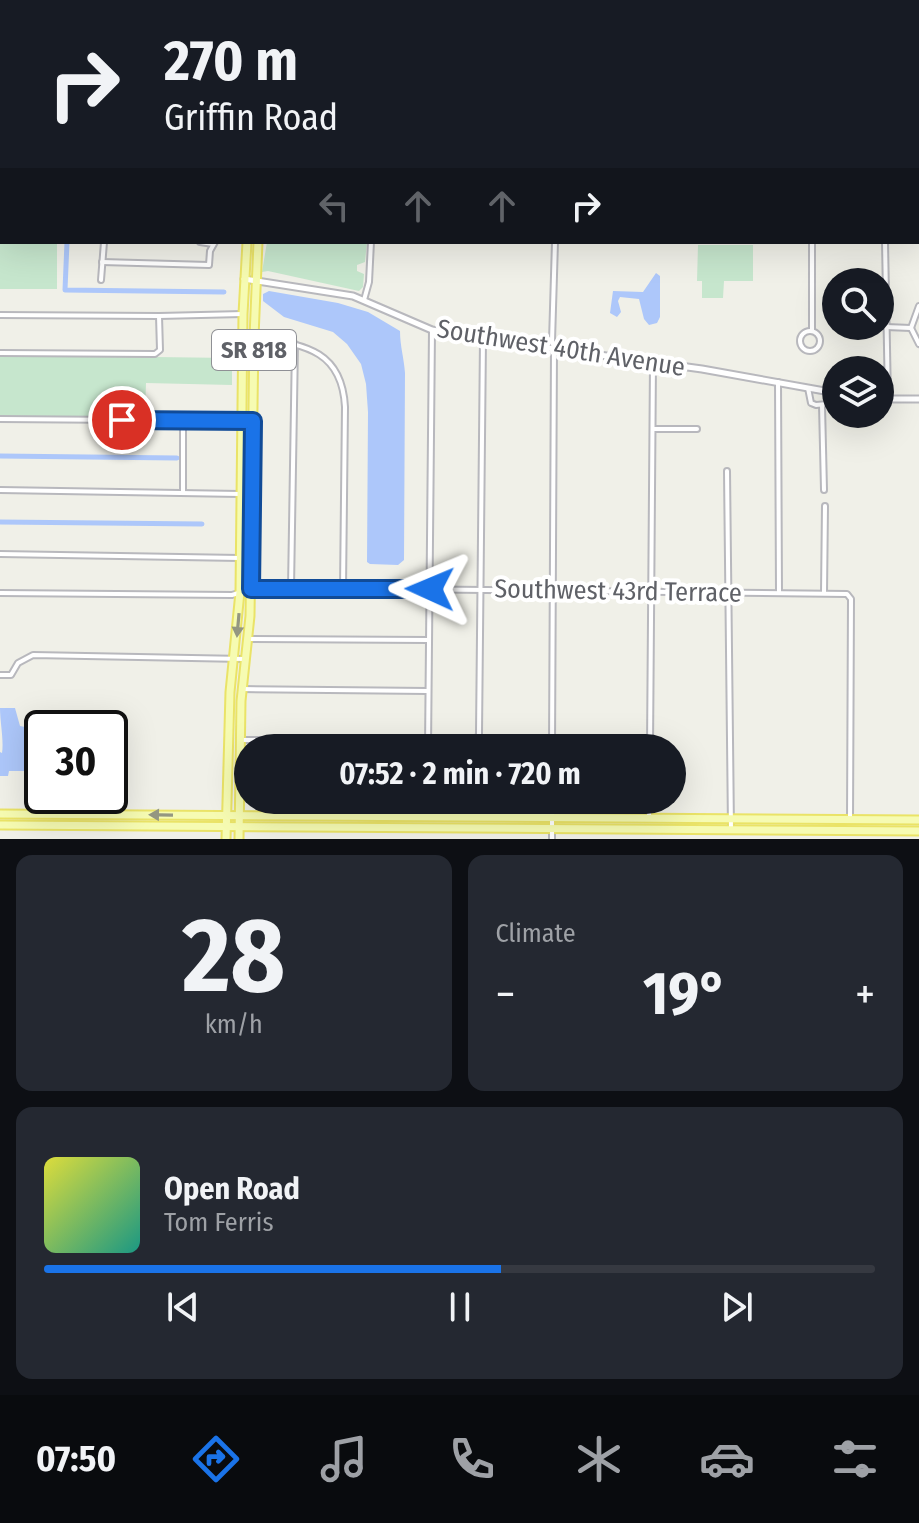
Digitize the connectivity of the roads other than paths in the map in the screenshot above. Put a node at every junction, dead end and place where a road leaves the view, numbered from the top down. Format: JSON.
{"nodes":[{"id":1,"x":104,"y":244,"type":"edge"},
{"id":2,"x":203,"y":244,"type":"edge"},
{"id":3,"x":214,"y":244,"type":"edge"},
{"id":4,"x":247,"y":244,"type":"edge"},
{"id":5,"x":258,"y":244,"type":"edge"},
{"id":6,"x":371,"y":244,"type":"edge"},
{"id":7,"x":555,"y":244,"type":"edge"},
{"id":8,"x":812,"y":244,"type":"edge"},
{"id":9,"x":885,"y":244,"type":"edge"},
{"id":10,"x":210,"y":251,"type":"junction"},
{"id":11,"x":102,"y":262,"type":"junction"},
{"id":12,"x":885,"y":268,"type":"edge"},
{"id":13,"x":244,"y":279,"type":"junction"},
{"id":14,"x":101,"y":280,"type":"dead end"},
{"id":15,"x":255,"y":280,"type":"junction"},
{"id":16,"x":364,"y":300,"type":"junction"},
{"id":17,"x":919,"y":306,"type":"edge"},
{"id":18,"x":243,"y":314,"type":"junction"},
{"id":19,"x":0,"y":315,"type":"edge"},
{"id":20,"x":159,"y":316,"type":"junction"},
{"id":21,"x":894,"y":327,"type":"edge"},
{"id":22,"x":911,"y":328,"type":"junction"},
{"id":23,"x":432,"y":330,"type":"junction"},
{"id":24,"x":812,"y":331,"type":"junction"},
{"id":25,"x":254,"y":337,"type":"junction"},
{"id":26,"x":483,"y":339,"type":"junction"},
{"id":27,"x":295,"y":344,"type":"junction"},
{"id":28,"x":919,"y":344,"type":"edge"},
{"id":29,"x":554,"y":348,"type":"junction"},
{"id":30,"x":0,"y":353,"type":"edge"},
{"id":31,"x":653,"y":362,"type":"junction"},
{"id":32,"x":778,"y":382,"type":"junction"},
{"id":33,"x":808,"y":388,"type":"junction"},
{"id":34,"x":822,"y":391,"type":"edge"},
{"id":35,"x":919,"y":399,"type":"edge"},
{"id":36,"x":894,"y":400,"type":"edge"},
{"id":37,"x":822,"y":405,"type":"edge"},
{"id":38,"x":0,"y":419,"type":"edge"},
{"id":39,"x":183,"y":421,"type":"junction"},
{"id":40,"x":241,"y":421,"type":"junction"},
{"id":41,"x":253,"y":421,"type":"junction"},
{"id":42,"x":823,"y":428,"type":"edge"},
{"id":43,"x":653,"y":429,"type":"junction"},
{"id":44,"x":697,"y":429,"type":"dead end"},
{"id":45,"x":727,"y":471,"type":"dead end"},
{"id":46,"x":0,"y":490,"type":"edge"},
{"id":47,"x":824,"y":490,"type":"dead end"},
{"id":48,"x":183,"y":493,"type":"junction"},
{"id":49,"x":240,"y":494,"type":"junction"},
{"id":50,"x":825,"y":506,"type":"dead end"},
{"id":51,"x":0,"y":554,"type":"edge"},
{"id":52,"x":240,"y":558,"type":"junction"},
{"id":53,"x":291,"y":588,"type":"junction"},
{"id":54,"x":343,"y":588,"type":"junction"},
{"id":55,"x":251,"y":589,"type":"junction"},
{"id":56,"x":430,"y":589,"type":"junction"},
{"id":57,"x":482,"y":589,"type":"junction"},
{"id":58,"x":240,"y":592,"type":"junction"},
{"id":59,"x":553,"y":592,"type":"junction"},
{"id":60,"x":650,"y":592,"type":"junction"},
{"id":61,"x":0,"y":593,"type":"edge"},
{"id":62,"x":729,"y":593,"type":"junction"},
{"id":63,"x":779,"y":593,"type":"junction"},
{"id":64,"x":824,"y":593,"type":"junction"},
{"id":65,"x":249,"y":639,"type":"junction"},
{"id":66,"x":429,"y":640,"type":"junction"},
{"id":67,"x":234,"y":658,"type":"junction"},
{"id":68,"x":246,"y":659,"type":"junction"},
{"id":69,"x":0,"y":675,"type":"edge"},
{"id":70,"x":242,"y":689,"type":"junction"},
{"id":71,"x":429,"y":691,"type":"junction"},
{"id":72,"x":241,"y":734,"type":"edge"},
{"id":73,"x":428,"y":734,"type":"edge"},
{"id":74,"x":479,"y":734,"type":"edge"},
{"id":75,"x":552,"y":734,"type":"edge"},
{"id":76,"x":650,"y":734,"type":"edge"},
{"id":77,"x":0,"y":814,"type":"edge"},
{"id":78,"x":649,"y":814,"type":"edge"},
{"id":79,"x":100,"y":815,"type":"junction"},
{"id":80,"x":227,"y":816,"type":"junction"},
{"id":81,"x":239,"y":816,"type":"junction"},
{"id":82,"x":428,"y":817,"type":"junction"},
{"id":83,"x":443,"y":817,"type":"junction"},
{"id":84,"x":552,"y":817,"type":"junction"},
{"id":85,"x":649,"y":818,"type":"junction"},
{"id":86,"x":731,"y":819,"type":"junction"},
{"id":87,"x":850,"y":820,"type":"junction"},
{"id":88,"x":919,"y":820,"type":"edge"},
{"id":89,"x":0,"y":825,"type":"edge"},
{"id":90,"x":80,"y":827,"type":"junction"},
{"id":91,"x":239,"y":828,"type":"junction"},
{"id":92,"x":227,"y":829,"type":"junction"},
{"id":93,"x":411,"y":829,"type":"junction"},
{"id":94,"x":429,"y":829,"type":"junction"},
{"id":95,"x":552,"y":829,"type":"junction"},
{"id":96,"x":731,"y":830,"type":"junction"},
{"id":97,"x":919,"y":831,"type":"edge"},
{"id":98,"x":226,"y":839,"type":"edge"},
{"id":99,"x":239,"y":839,"type":"edge"},
{"id":100,"x":552,"y":839,"type":"edge"}],
"edges":[{"from":1,"to":11,"type":"street"},
{"from":2,"to":10,"type":"street"},
{"from":3,"to":10,"type":"street"},
{"from":4,"to":13,"type":"main road","number":"SR 818"},
{"from":5,"to":15,"type":"main road","number":"SR 818"},
{"from":6,"to":16,"type":"street"},
{"from":7,"to":29,"type":"street"},
{"from":8,"to":24,"type":"street"},
{"from":9,"to":12,"type":"street"},
{"from":10,"to":11,"type":"street"},
{"from":11,"to":14,"type":"street"},
{"from":13,"to":15,"type":"street","name":"Southwest 40th Avenue"},
{"from":13,"to":18,"type":"main road","number":"SR 818"},
{"from":15,"to":16,"type":"street","name":"Southwest 40th Avenue"},
{"from":15,"to":25,"type":"main road","number":"SR 818"},
{"from":16,"to":23,"type":"street","name":"Southwest 40th Avenue"},
{"from":17,"to":22,"type":"street"},
{"from":18,"to":20,"type":"street"},
{"from":18,"to":40,"type":"main road","number":"SR 818"},
{"from":19,"to":20,"type":"street"},
{"from":20,"to":30,"type":"street"},
{"from":21,"to":22,"type":"street"},
{"from":22,"to":28,"type":"street"},
{"from":23,"to":26,"type":"street","name":"Southwest 40th Avenue"},
{"from":23,"to":56,"type":"street"},
{"from":24,"to":24,"type":"street"},
{"from":25,"to":27,"type":"street"},
{"from":25,"to":41,"type":"main road","number":"SR 818"},
{"from":26,"to":29,"type":"street","name":"Southwest 40th Avenue"},
{"from":26,"to":57,"type":"street"},
{"from":27,"to":53,"type":"street"},
{"from":27,"to":54,"type":"street"},
{"from":29,"to":31,"type":"street","name":"Southwest 40th Avenue"},
{"from":29,"to":59,"type":"street"},
{"from":31,"to":32,"type":"street","name":"Southwest 40th Avenue"},
{"from":31,"to":43,"type":"street"},
{"from":32,"to":33,"type":"street","name":"Southwest 40th Avenue"},
{"from":32,"to":63,"type":"street"},
{"from":33,"to":34,"type":"street","name":"Southwest 40th Avenue"},
{"from":33,"to":37,"type":"street"},
{"from":35,"to":36,"type":"street"},
{"from":38,"to":39,"type":"street"},
{"from":39,"to":40,"type":"street"},
{"from":39,"to":48,"type":"street"},
{"from":40,"to":41,"type":"street"},
{"from":40,"to":49,"type":"main road","number":"SR 818"},
{"from":41,"to":55,"type":"main road","number":"SR 818"},
{"from":42,"to":47,"type":"street"},
{"from":43,"to":44,"type":"street"},
{"from":43,"to":60,"type":"street"},
{"from":45,"to":62,"type":"street"},
{"from":46,"to":48,"type":"street"},
{"from":48,"to":49,"type":"street"},
{"from":49,"to":52,"type":"main road","number":"SR 818"},
{"from":50,"to":64,"type":"street"},
{"from":51,"to":52,"type":"street"},
{"from":52,"to":58,"type":"main road","number":"SR 818"},
{"from":53,"to":54,"type":"street","name":"Southwest 43rd Terrace"},
{"from":53,"to":55,"type":"street","name":"Southwest 43rd Terrace"},
{"from":54,"to":56,"type":"street","name":"Southwest 43rd Terrace"},
{"from":55,"to":58,"type":"street","name":"Southwest 43rd Terrace"},
{"from":55,"to":65,"type":"main road","number":"SR 818"},
{"from":56,"to":57,"type":"street","name":"Southwest 43rd Terrace"},
{"from":56,"to":66,"type":"street"},
{"from":57,"to":59,"type":"street","name":"Southwest 43rd Terrace"},
{"from":57,"to":74,"type":"street"},
{"from":58,"to":61,"type":"street","name":"Southwest 43rd Terrace"},
{"from":58,"to":67,"type":"main road","number":"SR 818","one_way":true},
{"from":59,"to":60,"type":"street","name":"Southwest 43rd Terrace"},
{"from":59,"to":75,"type":"street"},
{"from":60,"to":62,"type":"street","name":"Southwest 43rd Terrace"},
{"from":60,"to":76,"type":"street"},
{"from":62,"to":63,"type":"street","name":"Southwest 43rd Terrace"},
{"from":62,"to":86,"type":"street"},
{"from":63,"to":64,"type":"street","name":"Southwest 43rd Terrace"},
{"from":64,"to":87,"type":"street","name":"Southwest 43rd Terrace"},
{"from":65,"to":66,"type":"street"},
{"from":65,"to":68,"type":"main road","number":"SR 818"},
{"from":66,"to":71,"type":"street"},
{"from":67,"to":68,"type":"street"},
{"from":67,"to":69,"type":"street"},
{"from":67,"to":80,"type":"main road","number":"SR 818"},
{"from":68,"to":70,"type":"main road","number":"SR 818"},
{"from":70,"to":71,"type":"street"},
{"from":70,"to":72,"type":"main road","number":"SR 818"},
{"from":71,"to":73,"type":"street"},
{"from":77,"to":79,"type":"main road"},
{"from":78,"to":85,"type":"street"},
{"from":80,"to":79,"type":"main road","one_way":true},
{"from":79,"to":90,"type":"main road"},
{"from":80,"to":81,"type":"main road"},
{"from":80,"to":92,"type":"main road","number":"SR 818"},
{"from":81,"to":82,"type":"main road"},
{"from":81,"to":91,"type":"main road","number":"SR 818"},
{"from":82,"to":83,"type":"main road"},
{"from":82,"to":93,"type":"main road"},
{"from":83,"to":84,"type":"main road"},
{"from":83,"to":94,"type":"main road"},
{"from":84,"to":85,"type":"main road"},
{"from":84,"to":95,"type":"street"},
{"from":85,"to":86,"type":"main road"},
{"from":86,"to":87,"type":"main road"},
{"from":86,"to":96,"type":"street"},
{"from":87,"to":88,"type":"main road"},
{"from":89,"to":90,"type":"main road"},
{"from":90,"to":92,"type":"main road"},
{"from":91,"to":92,"type":"main road"},
{"from":91,"to":93,"type":"main road"},
{"from":91,"to":99,"type":"main road","number":"SR 818"},
{"from":92,"to":98,"type":"main road","number":"SR 818"},
{"from":93,"to":94,"type":"main road"},
{"from":94,"to":95,"type":"main road"},
{"from":95,"to":96,"type":"main road"},
{"from":95,"to":100,"type":"street"},
{"from":96,"to":97,"type":"main road"}]}
